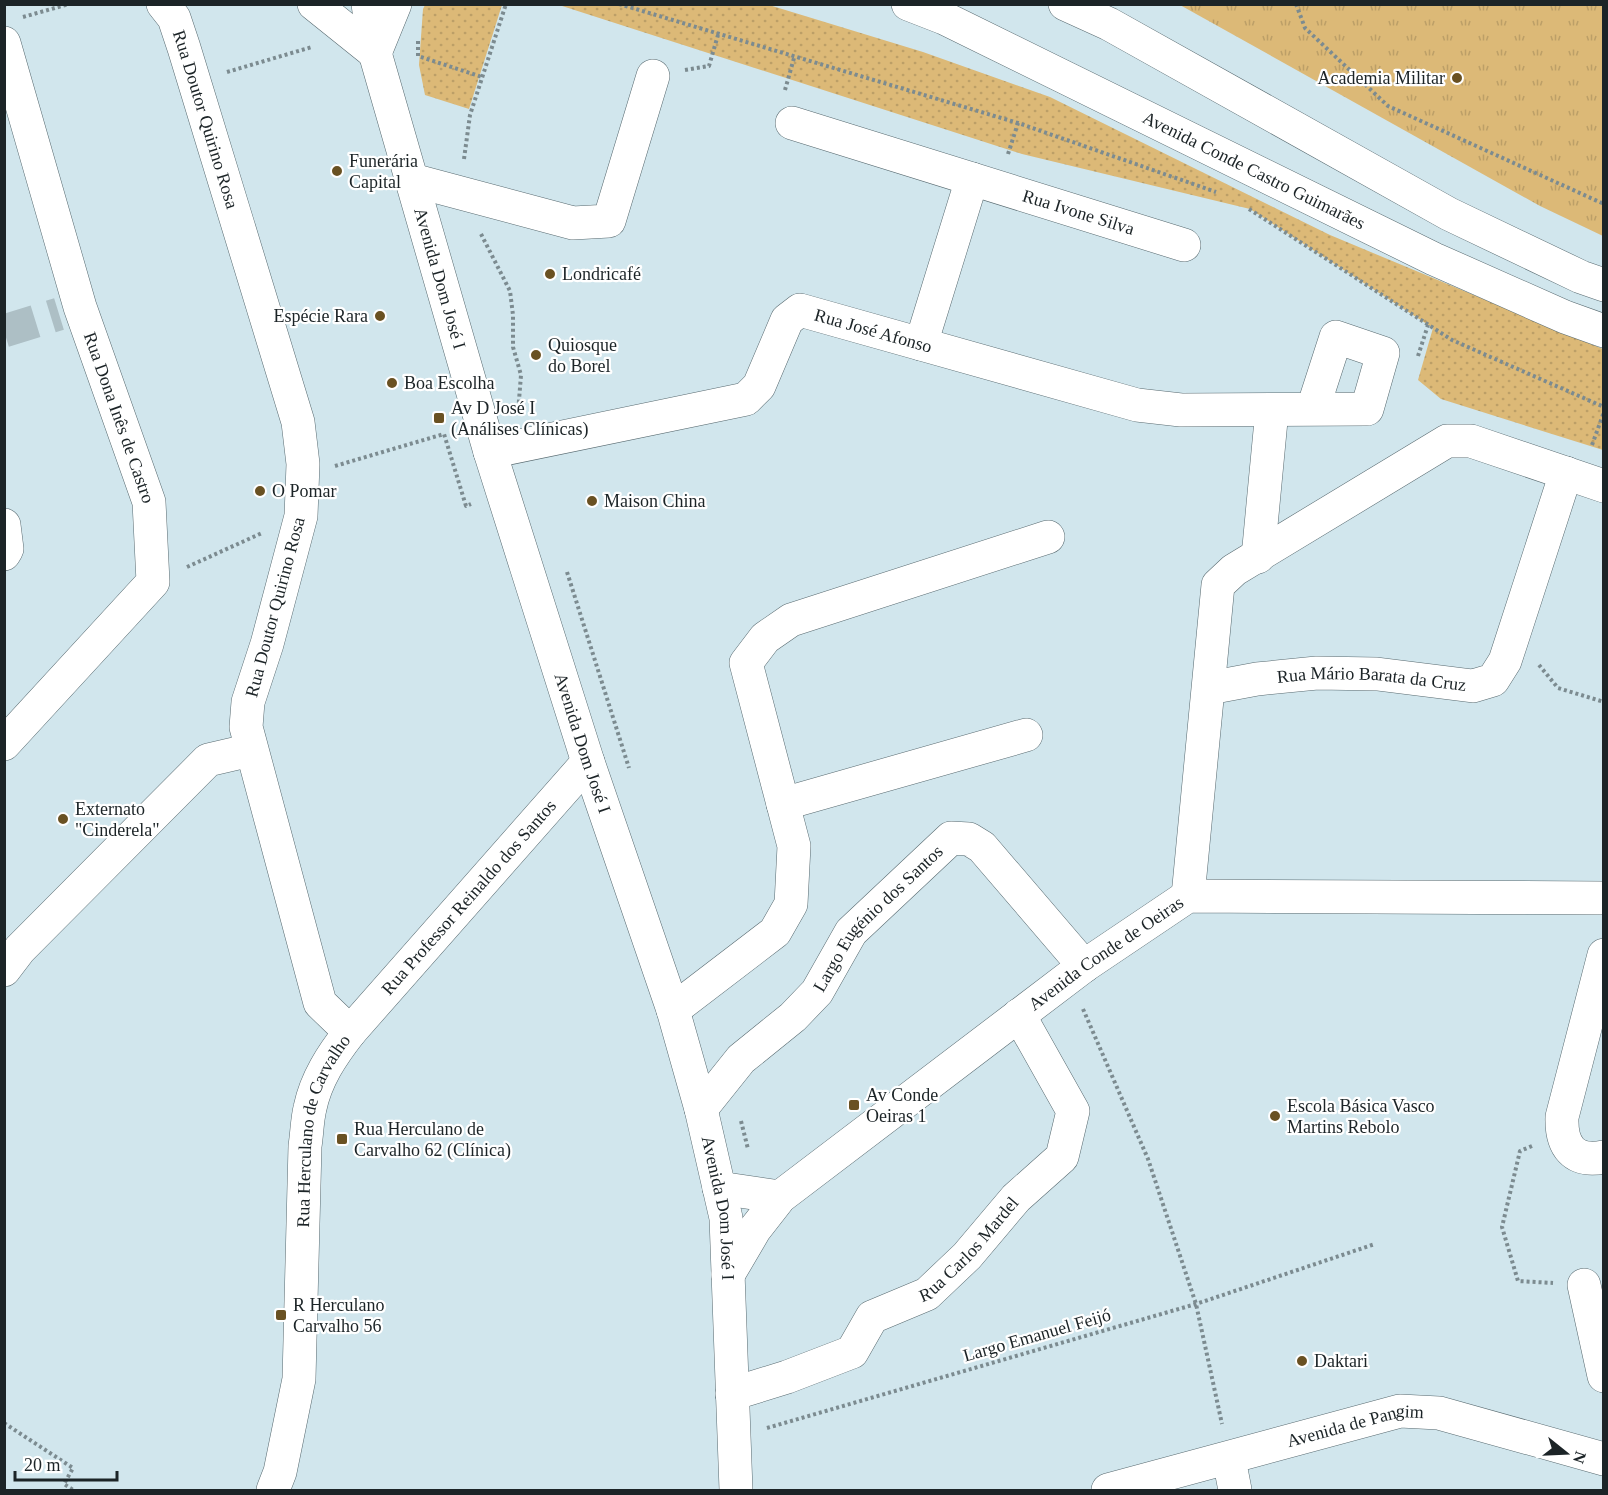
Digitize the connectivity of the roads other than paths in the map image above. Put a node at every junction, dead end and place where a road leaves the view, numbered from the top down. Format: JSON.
{"nodes":[{"id":1,"x":163,"y":4,"type":"edge"},
{"id":2,"x":314,"y":4,"type":"edge"},
{"id":3,"x":368,"y":4,"type":"edge"},
{"id":4,"x":395,"y":4,"type":"edge"},
{"id":5,"x":908,"y":4,"type":"edge"},
{"id":6,"x":1065,"y":4,"type":"edge"},
{"id":7,"x":1111,"y":14,"type":"edge"},
{"id":8,"x":375,"y":53,"type":"junction"},
{"id":9,"x":7,"y":60,"type":"edge"},
{"id":10,"x":653,"y":76,"type":"road end"},
{"id":11,"x":792,"y":123,"type":"dead end"},
{"id":12,"x":972,"y":179,"type":"junction"},
{"id":13,"x":412,"y":180,"type":"junction"},
{"id":14,"x":1184,"y":244,"type":"dead end"},
{"id":15,"x":1604,"y":285,"type":"edge"},
{"id":16,"x":1604,"y":331,"type":"edge"},
{"id":17,"x":921,"y":344,"type":"junction"},
{"id":18,"x":1313,"y":408,"type":"dead end"},
{"id":19,"x":1272,"y":410,"type":"junction"},
{"id":20,"x":490,"y":452,"type":"junction"},
{"id":21,"x":1566,"y":473,"type":"junction"},
{"id":22,"x":1604,"y":486,"type":"edge"},
{"id":23,"x":4,"y":525,"type":"edge"},
{"id":24,"x":1048,"y":537,"type":"dead end"},
{"id":25,"x":4,"y":554,"type":"edge"},
{"id":26,"x":1257,"y":557,"type":"junction"},
{"id":27,"x":1209,"y":688,"type":"junction"},
{"id":28,"x":1026,"y":735,"type":"dead end"},
{"id":29,"x":4,"y":744,"type":"edge"},
{"id":30,"x":251,"y":750,"type":"junction"},
{"id":31,"x":588,"y":762,"type":"junction"},
{"id":32,"x":783,"y":804,"type":"junction"},
{"id":33,"x":1188,"y":896,"type":"junction"},
{"id":34,"x":1604,"y":898,"type":"edge"},
{"id":35,"x":1604,"y":956,"type":"edge"},
{"id":36,"x":4,"y":970,"type":"edge"},
{"id":37,"x":1077,"y":972,"type":"junction"},
{"id":38,"x":673,"y":1010,"type":"junction"},
{"id":39,"x":1019,"y":1016,"type":"junction"},
{"id":40,"x":350,"y":1032,"type":"junction"},
{"id":41,"x":701,"y":1109,"type":"junction"},
{"id":42,"x":1604,"y":1156,"type":"edge"},
{"id":43,"x":719,"y":1188,"type":"junction"},
{"id":44,"x":766,"y":1195,"type":"junction"},
{"id":45,"x":728,"y":1275,"type":"junction"},
{"id":46,"x":1584,"y":1285,"type":"road end"},
{"id":47,"x":1604,"y":1376,"type":"edge"},
{"id":48,"x":732,"y":1394,"type":"junction"},
{"id":49,"x":1229,"y":1459,"type":"junction"},
{"id":50,"x":1604,"y":1459,"type":"edge"},
{"id":51,"x":284,"y":1484,"type":"edge"},
{"id":52,"x":736,"y":1491,"type":"edge"},
{"id":53,"x":1108,"y":1491,"type":"edge"},
{"id":54,"x":1235,"y":1491,"type":"edge"}],
"edges":[{"from":1,"to":30,"type":"street","name":"Rua Doutor Quirino Rosa"},
{"from":2,"to":8,"type":"street"},
{"from":3,"to":8,"type":"street","name":"Avenida Dom José I"},
{"from":4,"to":8,"type":"street"},
{"from":5,"to":16,"type":"street","name":"Avenida Conde Castro Guimarães"},
{"from":6,"to":7,"type":"street"},
{"from":7,"to":15,"type":"street"},
{"from":8,"to":13,"type":"street","name":"Avenida Dom José I"},
{"from":9,"to":29,"type":"street","name":"Rua Dona Inês de Castro"},
{"from":10,"to":13,"type":"street"},
{"from":11,"to":12,"type":"street","name":"Rua Ivone Silva"},
{"from":12,"to":14,"type":"street","name":"Rua Ivone Silva"},
{"from":12,"to":17,"type":"street"},
{"from":13,"to":20,"type":"street","name":"Avenida Dom José I"},
{"from":17,"to":19,"type":"street","name":"Rua José Afonso"},
{"from":17,"to":20,"type":"street","name":"Rua José Afonso"},
{"from":18,"to":19,"type":"street","name":"Rua José Afonso"},
{"from":19,"to":26,"type":"street"},
{"from":20,"to":31,"type":"street","name":"Avenida Dom José I"},
{"from":21,"to":22,"type":"street"},
{"from":21,"to":26,"type":"street"},
{"from":21,"to":27,"type":"street","name":"Rua Mário Barata da Cruz"},
{"from":23,"to":25,"type":"street"},
{"from":24,"to":32,"type":"street"},
{"from":26,"to":27,"type":"street"},
{"from":27,"to":33,"type":"street"},
{"from":28,"to":32,"type":"street"},
{"from":30,"to":36,"type":"street"},
{"from":30,"to":40,"type":"street","name":"Rua Herculano de Carvalho"},
{"from":31,"to":38,"type":"street","name":"Avenida Dom José I"},
{"from":31,"to":40,"type":"street","name":"Rua Professor Reinaldo dos Santos"},
{"from":32,"to":38,"type":"street"},
{"from":33,"to":34,"type":"street","name":"Avenida Conde de Oeiras"},
{"from":33,"to":37,"type":"street","name":"Avenida Conde de Oeiras"},
{"from":35,"to":42,"type":"street"},
{"from":37,"to":39,"type":"street","name":"Avenida Conde de Oeiras"},
{"from":37,"to":41,"type":"street","name":"Largo Eugénio dos Santos"},
{"from":38,"to":41,"type":"street","name":"Avenida Dom José I"},
{"from":39,"to":44,"type":"street","name":"Avenida Conde de Oeiras"},
{"from":39,"to":48,"type":"street","name":"Rua Carlos Mardel"},
{"from":40,"to":51,"type":"street","name":"Rua Herculano de Carvalho"},
{"from":41,"to":43,"type":"street","name":"Avenida Dom José I"},
{"from":43,"to":44,"type":"street"},
{"from":43,"to":45,"type":"street","name":"Avenida Dom José I"},
{"from":44,"to":45,"type":"street","name":"Avenida Conde de Oeiras"},
{"from":45,"to":48,"type":"street","name":"Avenida Dom José I"},
{"from":46,"to":47,"type":"street"},
{"from":48,"to":52,"type":"street","name":"Avenida Dom José I"},
{"from":49,"to":50,"type":"street","name":"Avenida de Pangim"},
{"from":49,"to":53,"type":"street","name":"Avenida de Pangim"},
{"from":49,"to":54,"type":"street"}]}
